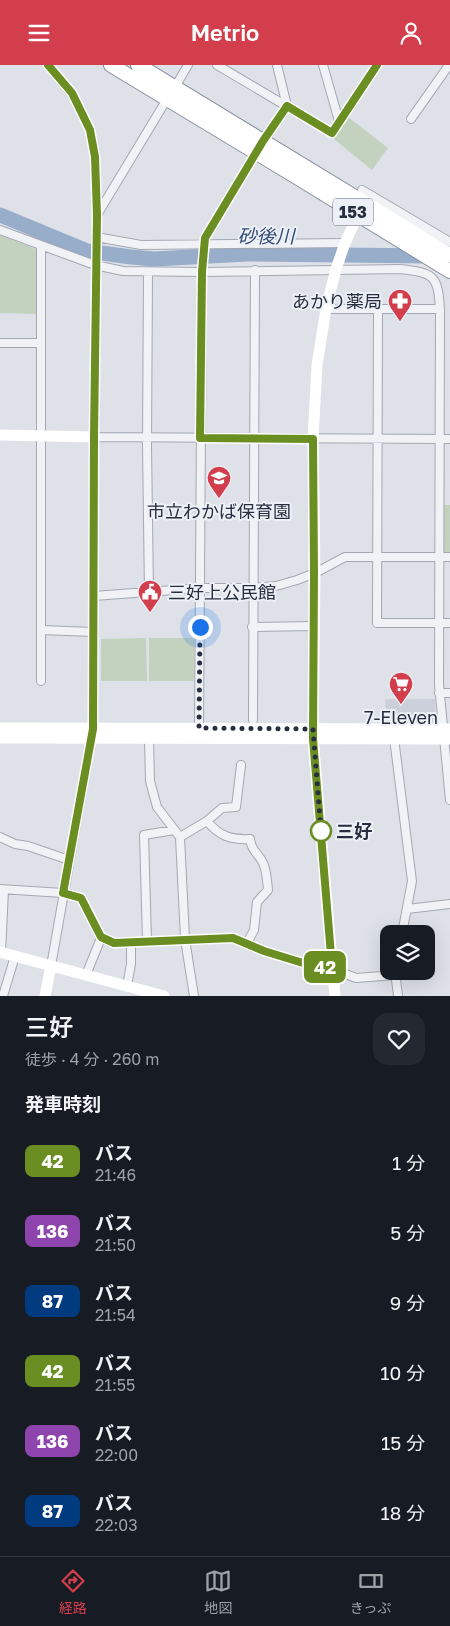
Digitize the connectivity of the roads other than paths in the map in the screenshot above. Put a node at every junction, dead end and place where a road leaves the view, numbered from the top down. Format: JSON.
{"nodes":[{"id":1,"x":48,"y":65,"type":"edge"},
{"id":2,"x":111,"y":65,"type":"edge"},
{"id":3,"x":138,"y":65,"type":"edge"},
{"id":4,"x":188,"y":65,"type":"edge"},
{"id":5,"x":217,"y":65,"type":"edge"},
{"id":6,"x":232,"y":65,"type":"edge"},
{"id":7,"x":276,"y":65,"type":"edge"},
{"id":8,"x":323,"y":65,"type":"edge"},
{"id":9,"x":377,"y":65,"type":"edge"},
{"id":10,"x":449,"y":65,"type":"edge"},
{"id":11,"x":371,"y":69,"type":"edge"},
{"id":12,"x":235,"y":75,"type":"junction"},
{"id":13,"x":175,"y":87,"type":"junction"},
{"id":14,"x":166,"y":99,"type":"junction"},
{"id":15,"x":287,"y":106,"type":"junction"},
{"id":16,"x":411,"y":119,"type":"dead end"},
{"id":17,"x":340,"y":121,"type":"junction"},
{"id":18,"x":260,"y":147,"type":"junction"},
{"id":19,"x":362,"y":190,"type":"dead end"},
{"id":20,"x":97,"y":215,"type":"junction"},
{"id":21,"x":358,"y":215,"type":"junction"},
{"id":22,"x":0,"y":230,"type":"edge"},
{"id":23,"x":96,"y":238,"type":"junction"},
{"id":24,"x":345,"y":243,"type":"junction"},
{"id":25,"x":204,"y":244,"type":"junction"},
{"id":26,"x":41,"y":246,"type":"junction"},
{"id":27,"x":449,"y":249,"type":"edge"},
{"id":28,"x":96,"y":261,"type":"junction"},
{"id":29,"x":336,"y":269,"type":"junction"},
{"id":30,"x":434,"y":269,"type":"junction"},
{"id":31,"x":255,"y":271,"type":"junction"},
{"id":32,"x":450,"y":271,"type":"edge"},
{"id":33,"x":148,"y":272,"type":"junction"},
{"id":34,"x":202,"y":272,"type":"junction"},
{"id":35,"x":326,"y":309,"type":"junction"},
{"id":36,"x":378,"y":309,"type":"junction"},
{"id":37,"x":440,"y":309,"type":"junction"},
{"id":38,"x":0,"y":343,"type":"edge"},
{"id":39,"x":41,"y":343,"type":"junction"},
{"id":40,"x":0,"y":435,"type":"edge"},
{"id":41,"x":40,"y":435,"type":"junction"},
{"id":42,"x":94,"y":437,"type":"junction"},
{"id":43,"x":253,"y":437,"type":"junction"},
{"id":44,"x":147,"y":438,"type":"junction"},
{"id":45,"x":200,"y":438,"type":"junction"},
{"id":46,"x":376,"y":438,"type":"junction"},
{"id":47,"x":313,"y":439,"type":"junction"},
{"id":48,"x":439,"y":439,"type":"junction"},
{"id":49,"x":450,"y":439,"type":"edge"},
{"id":50,"x":378,"y":557,"type":"junction"},
{"id":51,"x":439,"y":557,"type":"junction"},
{"id":52,"x":450,"y":557,"type":"edge"},
{"id":53,"x":314,"y":573,"type":"junction"},
{"id":54,"x":252,"y":588,"type":"junction"},
{"id":55,"x":200,"y":589,"type":"junction"},
{"id":56,"x":149,"y":593,"type":"junction"},
{"id":57,"x":94,"y":596,"type":"junction"},
{"id":58,"x":439,"y":623,"type":"junction"},
{"id":59,"x":450,"y":623,"type":"edge"},
{"id":60,"x":314,"y":626,"type":"junction"},
{"id":61,"x":252,"y":627,"type":"junction"},
{"id":62,"x":41,"y":630,"type":"junction"},
{"id":63,"x":94,"y":632,"type":"junction"},
{"id":64,"x":41,"y":681,"type":"dead end"},
{"id":65,"x":439,"y":693,"type":"junction"},
{"id":66,"x":450,"y":693,"type":"edge"},
{"id":67,"x":253,"y":720,"type":"dead end"},
{"id":68,"x":0,"y":728,"type":"edge"},
{"id":69,"x":199,"y":728,"type":"junction"},
{"id":70,"x":92,"y":734,"type":"junction"},
{"id":71,"x":313,"y":734,"type":"junction"},
{"id":72,"x":446,"y":734,"type":"edge"},
{"id":73,"x":0,"y":738,"type":"edge"},
{"id":74,"x":394,"y":738,"type":"junction"},
{"id":75,"x":149,"y":739,"type":"junction"},
{"id":76,"x":240,"y":765,"type":"dead end"},
{"id":77,"x":450,"y":800,"type":"edge"},
{"id":78,"x":207,"y":821,"type":"junction"},
{"id":79,"x":174,"y":830,"type":"junction"},
{"id":80,"x":0,"y":837,"type":"edge"},
{"id":81,"x":180,"y":837,"type":"junction"},
{"id":82,"x":69,"y":860,"type":"junction"},
{"id":83,"x":2,"y":890,"type":"edge"},
{"id":84,"x":63,"y":893,"type":"junction"},
{"id":85,"x":450,"y":904,"type":"edge"},
{"id":86,"x":407,"y":909,"type":"junction"},
{"id":87,"x":404,"y":925,"type":"edge"},
{"id":88,"x":101,"y":937,"type":"junction"},
{"id":89,"x":185,"y":939,"type":"junction"},
{"id":90,"x":147,"y":941,"type":"junction"},
{"id":91,"x":131,"y":942,"type":"junction"},
{"id":92,"x":247,"y":943,"type":"junction"},
{"id":93,"x":0,"y":952,"type":"edge"},
{"id":94,"x":15,"y":956,"type":"junction"},
{"id":95,"x":51,"y":966,"type":"junction"},
{"id":96,"x":332,"y":969,"type":"junction"},
{"id":97,"x":86,"y":975,"type":"junction"},
{"id":98,"x":380,"y":975,"type":"edge"},
{"id":99,"x":396,"y":980,"type":"edge"},
{"id":100,"x":129,"y":990,"type":"edge"},
{"id":101,"x":3,"y":996,"type":"edge"},
{"id":102,"x":45,"y":996,"type":"edge"},
{"id":103,"x":164,"y":996,"type":"edge"},
{"id":104,"x":194,"y":996,"type":"edge"},
{"id":105,"x":335,"y":996,"type":"edge"},
{"id":106,"x":398,"y":996,"type":"edge"}],
"edges":[{"from":1,"to":20,"type":"street"},
{"from":2,"to":14,"type":"highway","number":"153"},
{"from":3,"to":13,"type":"highway","number":"153"},
{"from":4,"to":13,"type":"street"},
{"from":5,"to":12,"type":"street"},
{"from":6,"to":12,"type":"street"},
{"from":7,"to":15,"type":"street"},
{"from":8,"to":17,"type":"street"},
{"from":9,"to":11,"type":"street"},
{"from":10,"to":16,"type":"street"},
{"from":11,"to":17,"type":"street"},
{"from":12,"to":15,"type":"street"},
{"from":13,"to":18,"type":"highway","number":"153"},
{"from":14,"to":18,"type":"highway","number":"153"},
{"from":14,"to":20,"type":"street"},
{"from":15,"to":17,"type":"street"},
{"from":15,"to":18,"type":"street"},
{"from":18,"to":21,"type":"highway","number":"153"},
{"from":18,"to":25,"type":"street"},
{"from":18,"to":27,"type":"highway","number":"153"},
{"from":19,"to":27,"type":"street"},
{"from":20,"to":23,"type":"street"},
{"from":21,"to":24,"type":"street"},
{"from":21,"to":30,"type":"highway","number":"153"},
{"from":22,"to":26,"type":"street"},
{"from":23,"to":25,"type":"street"},
{"from":23,"to":28,"type":"street"},
{"from":24,"to":25,"type":"street"},
{"from":24,"to":29,"type":"street"},
{"from":25,"to":34,"type":"street"},
{"from":26,"to":28,"type":"street"},
{"from":26,"to":39,"type":"street"},
{"from":28,"to":33,"type":"street"},
{"from":28,"to":42,"type":"street"},
{"from":29,"to":30,"type":"street"},
{"from":29,"to":31,"type":"street"},
{"from":29,"to":35,"type":"street"},
{"from":30,"to":32,"type":"highway","number":"153"},
{"from":30,"to":37,"type":"street"},
{"from":31,"to":34,"type":"street"},
{"from":31,"to":43,"type":"street"},
{"from":33,"to":34,"type":"street"},
{"from":33,"to":44,"type":"street"},
{"from":34,"to":45,"type":"street"},
{"from":35,"to":36,"type":"street"},
{"from":35,"to":47,"type":"street"},
{"from":36,"to":37,"type":"street"},
{"from":36,"to":46,"type":"street"},
{"from":37,"to":48,"type":"street"},
{"from":38,"to":39,"type":"street"},
{"from":39,"to":41,"type":"street"},
{"from":40,"to":41,"type":"street"},
{"from":41,"to":42,"type":"street"},
{"from":41,"to":62,"type":"street"},
{"from":42,"to":44,"type":"street"},
{"from":42,"to":57,"type":"street"},
{"from":43,"to":45,"type":"street"},
{"from":43,"to":47,"type":"street"},
{"from":43,"to":54,"type":"street"},
{"from":44,"to":45,"type":"street"},
{"from":44,"to":56,"type":"street"},
{"from":45,"to":55,"type":"street"},
{"from":46,"to":47,"type":"street"},
{"from":46,"to":48,"type":"street"},
{"from":46,"to":50,"type":"street"},
{"from":47,"to":53,"type":"street"},
{"from":48,"to":49,"type":"street"},
{"from":48,"to":51,"type":"street"},
{"from":50,"to":51,"type":"street"},
{"from":50,"to":53,"type":"street"},
{"from":50,"to":58,"type":"street"},
{"from":51,"to":52,"type":"street"},
{"from":51,"to":58,"type":"street"},
{"from":53,"to":54,"type":"street"},
{"from":53,"to":60,"type":"street"},
{"from":54,"to":55,"type":"street"},
{"from":54,"to":61,"type":"street"},
{"from":55,"to":56,"type":"street"},
{"from":55,"to":69,"type":"street"},
{"from":56,"to":57,"type":"street"},
{"from":57,"to":63,"type":"street"},
{"from":58,"to":59,"type":"street"},
{"from":58,"to":65,"type":"street"},
{"from":60,"to":61,"type":"street"},
{"from":60,"to":71,"type":"street"},
{"from":61,"to":67,"type":"street"},
{"from":62,"to":63,"type":"street"},
{"from":62,"to":64,"type":"street"},
{"from":63,"to":70,"type":"street"},
{"from":65,"to":66,"type":"street"},
{"from":65,"to":72,"type":"street"},
{"from":68,"to":70,"type":"street"},
{"from":69,"to":70,"type":"street"},
{"from":69,"to":71,"type":"street"},
{"from":70,"to":73,"type":"street"},
{"from":70,"to":75,"type":"street"},
{"from":70,"to":82,"type":"street"},
{"from":71,"to":72,"type":"street"},
{"from":71,"to":74,"type":"street"},
{"from":71,"to":75,"type":"street"},
{"from":71,"to":96,"type":"street"},
{"from":72,"to":74,"type":"street"},
{"from":72,"to":77,"type":"street"},
{"from":74,"to":86,"type":"street"},
{"from":75,"to":79,"type":"street"},
{"from":76,"to":78,"type":"street"},
{"from":78,"to":81,"type":"street"},
{"from":78,"to":92,"type":"street"},
{"from":79,"to":81,"type":"street"},
{"from":79,"to":90,"type":"street"},
{"from":80,"to":82,"type":"street"},
{"from":81,"to":89,"type":"street"},
{"from":82,"to":84,"type":"street"},
{"from":83,"to":84,"type":"street"},
{"from":83,"to":93,"type":"street"},
{"from":84,"to":88,"type":"street"},
{"from":84,"to":95,"type":"street"},
{"from":85,"to":86,"type":"street"},
{"from":86,"to":87,"type":"street"},
{"from":88,"to":91,"type":"street"},
{"from":88,"to":97,"type":"street"},
{"from":89,"to":90,"type":"street"},
{"from":89,"to":92,"type":"street"},
{"from":89,"to":104,"type":"street"},
{"from":90,"to":91,"type":"street"},
{"from":91,"to":100,"type":"street"},
{"from":92,"to":96,"type":"street"},
{"from":93,"to":94,"type":"street"},
{"from":94,"to":95,"type":"street"},
{"from":94,"to":101,"type":"street"},
{"from":95,"to":97,"type":"street"},
{"from":95,"to":102,"type":"street"},
{"from":96,"to":98,"type":"street"},
{"from":96,"to":105,"type":"street"},
{"from":97,"to":100,"type":"street"},
{"from":99,"to":106,"type":"street"},
{"from":100,"to":103,"type":"street"}]}
